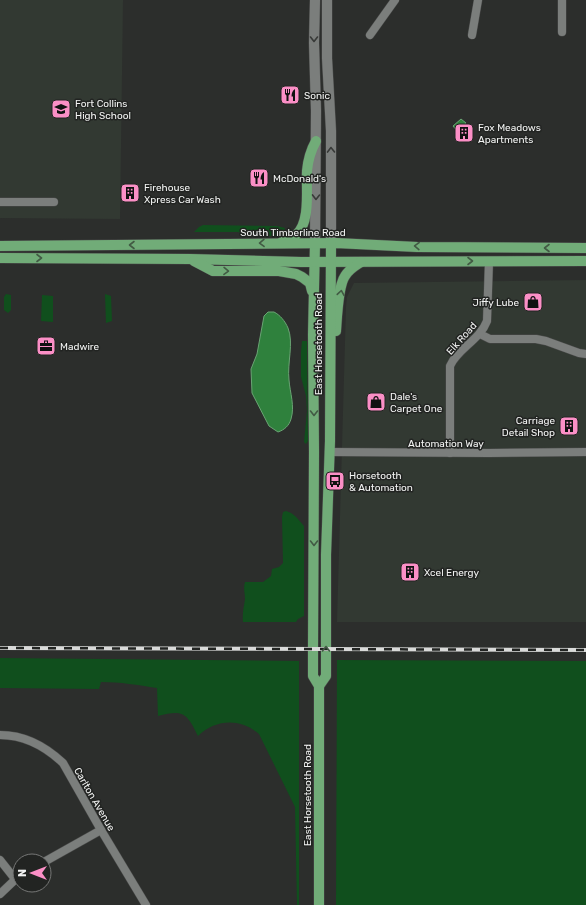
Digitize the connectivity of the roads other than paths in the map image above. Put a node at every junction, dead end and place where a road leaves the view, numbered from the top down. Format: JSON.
{"nodes":[{"id":1,"x":315,"y":0,"type":"edge"},
{"id":2,"x":327,"y":0,"type":"edge"},
{"id":3,"x":395,"y":0,"type":"edge"},
{"id":4,"x":478,"y":0,"type":"edge"},
{"id":5,"x":562,"y":0,"type":"edge"},
{"id":6,"x":562,"y":32,"type":"dead end"},
{"id":7,"x":370,"y":35,"type":"dead end"},
{"id":8,"x":472,"y":35,"type":"dead end"},
{"id":9,"x":316,"y":141,"type":"junction"},
{"id":10,"x":0,"y":202,"type":"edge"},
{"id":11,"x":54,"y":202,"type":"dead end"},
{"id":12,"x":280,"y":243,"type":"junction"},
{"id":13,"x":315,"y":243,"type":"junction"},
{"id":14,"x":331,"y":243,"type":"junction"},
{"id":15,"x":0,"y":246,"type":"edge"},
{"id":16,"x":586,"y":248,"type":"edge"},
{"id":17,"x":0,"y":258,"type":"edge"},
{"id":18,"x":190,"y":259,"type":"junction"},
{"id":19,"x":489,"y":261,"type":"junction"},
{"id":20,"x":586,"y":261,"type":"edge"},
{"id":21,"x":314,"y":262,"type":"junction"},
{"id":22,"x":331,"y":262,"type":"junction"},
{"id":23,"x":362,"y":262,"type":"junction"},
{"id":24,"x":314,"y":300,"type":"junction"},
{"id":25,"x":480,"y":334,"type":"junction"},
{"id":26,"x":586,"y":354,"type":"edge"},
{"id":27,"x":330,"y":383,"type":"junction"},
{"id":28,"x":329,"y":452,"type":"junction"},
{"id":29,"x":586,"y":452,"type":"edge"},
{"id":30,"x":450,"y":453,"type":"junction"},
{"id":31,"x":319,"y":686,"type":"junction"},
{"id":32,"x":0,"y":735,"type":"edge"},
{"id":33,"x":101,"y":830,"type":"junction"},
{"id":34,"x":52,"y":858,"type":"edge"},
{"id":35,"x":0,"y":860,"type":"edge"},
{"id":36,"x":12,"y":871,"type":"edge"},
{"id":37,"x":12,"y":883,"type":"edge"},
{"id":38,"x":0,"y":894,"type":"edge"},
{"id":39,"x":143,"y":904,"type":"edge"},
{"id":40,"x":319,"y":905,"type":"edge"}],
"edges":[{"from":1,"to":9,"type":"main road","name":"East Horsetooth Road","one_way":true},
{"from":14,"to":2,"type":"main road","name":"East Horsetooth Road","one_way":true},
{"from":3,"to":7,"type":"street"},
{"from":4,"to":8,"type":"street"},
{"from":5,"to":6,"type":"street"},
{"from":9,"to":12,"type":"main road"},
{"from":9,"to":13,"type":"main road","name":"East Horsetooth Road","one_way":true},
{"from":10,"to":11,"type":"street"},
{"from":12,"to":13,"type":"main road","name":"South Timberline Road"},
{"from":12,"to":15,"type":"main road","name":"South Timberline Road","one_way":true},
{"from":13,"to":14,"type":"main road","name":"South Timberline Road"},
{"from":13,"to":21,"type":"main road","name":"East Horsetooth Road"},
{"from":16,"to":14,"type":"main road","name":"South Timberline Road","one_way":true},
{"from":14,"to":22,"type":"main road","name":"East Horsetooth Road"},
{"from":17,"to":18,"type":"main road","one_way":true},
{"from":18,"to":21,"type":"main road"},
{"from":18,"to":24,"type":"main road","one_way":true},
{"from":19,"to":20,"type":"main road"},
{"from":23,"to":19,"type":"main road","one_way":true},
{"from":19,"to":25,"type":"street","name":"Elk Road"},
{"from":21,"to":22,"type":"main road"},
{"from":21,"to":24,"type":"main road","name":"East Horsetooth Road"},
{"from":22,"to":23,"type":"main road"},
{"from":22,"to":27,"type":"main road","name":"East Horsetooth Road"},
{"from":27,"to":23,"type":"main road","one_way":true},
{"from":24,"to":31,"type":"main road","name":"East Horsetooth Road","one_way":true},
{"from":25,"to":26,"type":"street"},
{"from":25,"to":30,"type":"street","name":"Elk Road"},
{"from":27,"to":28,"type":"main road","name":"East Horsetooth Road"},
{"from":28,"to":30,"type":"street","name":"Automation Way"},
{"from":31,"to":28,"type":"main road","name":"East Horsetooth Road","one_way":true},
{"from":29,"to":30,"type":"street","name":"Automation Way"},
{"from":31,"to":40,"type":"main road","name":"East Horsetooth Road"},
{"from":32,"to":33,"type":"street","name":"Carlton Avenue"},
{"from":33,"to":34,"type":"street"},
{"from":33,"to":39,"type":"street","name":"Carlton Avenue"},
{"from":35,"to":36,"type":"street"},
{"from":37,"to":38,"type":"street"}]}
